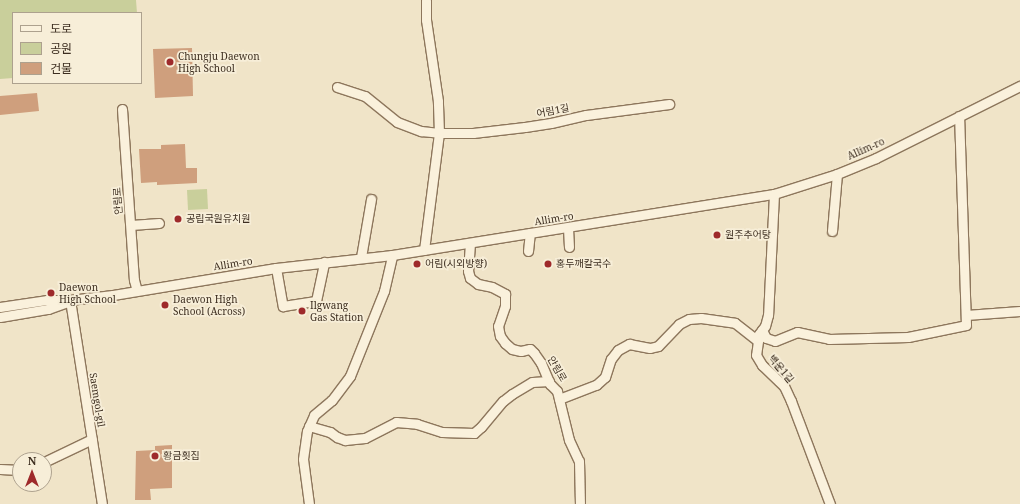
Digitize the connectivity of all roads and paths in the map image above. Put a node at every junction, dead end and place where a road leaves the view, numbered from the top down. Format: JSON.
{"nodes":[{"id":1,"x":426,"y":0,"type":"edge"},
{"id":2,"x":1020,"y":86,"type":"edge"},
{"id":3,"x":337,"y":87,"type":"dead end"},
{"id":4,"x":669,"y":104,"type":"dead end"},
{"id":5,"x":122,"y":109,"type":"dead end"},
{"id":6,"x":959,"y":116,"type":"junction"},
{"id":7,"x":440,"y":132,"type":"junction"},
{"id":8,"x":837,"y":174,"type":"junction"},
{"id":9,"x":774,"y":194,"type":"junction"},
{"id":10,"x":371,"y":199,"type":"dead end"},
{"id":11,"x":159,"y":223,"type":"dead end"},
{"id":12,"x":131,"y":225,"type":"junction"},
{"id":13,"x":568,"y":228,"type":"junction"},
{"id":14,"x":832,"y":231,"type":"dead end"},
{"id":15,"x":530,"y":233,"type":"junction"},
{"id":16,"x":470,"y":242,"type":"junction"},
{"id":17,"x":569,"y":247,"type":"dead end"},
{"id":18,"x":424,"y":250,"type":"junction"},
{"id":19,"x":528,"y":251,"type":"dead end"},
{"id":20,"x":392,"y":255,"type":"junction"},
{"id":21,"x":361,"y":258,"type":"junction"},
{"id":22,"x":324,"y":262,"type":"junction"},
{"id":23,"x":276,"y":268,"type":"junction"},
{"id":24,"x":137,"y":291,"type":"junction"},
{"id":25,"x":70,"y":300,"type":"junction"},
{"id":26,"x":0,"y":307,"type":"edge"},
{"id":27,"x":1020,"y":310,"type":"edge"},
{"id":28,"x":966,"y":315,"type":"junction"},
{"id":29,"x":0,"y":317,"type":"edge"},
{"id":30,"x":762,"y":330,"type":"junction"},
{"id":31,"x":758,"y":341,"type":"junction"},
{"id":32,"x":549,"y":381,"type":"junction"},
{"id":33,"x":559,"y":399,"type":"junction"},
{"id":34,"x":309,"y":426,"type":"junction"},
{"id":35,"x":92,"y":439,"type":"junction"},
{"id":36,"x":52,"y":458,"type":"edge"},
{"id":37,"x":0,"y":469,"type":"edge"},
{"id":38,"x":12,"y":470,"type":"edge"},
{"id":39,"x":102,"y":504,"type":"edge"},
{"id":40,"x":308,"y":504,"type":"edge"},
{"id":41,"x":580,"y":504,"type":"edge"},
{"id":42,"x":830,"y":504,"type":"edge"}],
"edges":[{"from":1,"to":7,"type":"street"},
{"from":2,"to":6,"type":"street","name":"Allim-ro"},
{"from":3,"to":7,"type":"street","name":"어림1길"},
{"from":4,"to":7,"type":"street","name":"어림1길"},
{"from":5,"to":12,"type":"street","name":"안림로"},
{"from":6,"to":8,"type":"street","name":"Allim-ro"},
{"from":6,"to":28,"type":"street"},
{"from":7,"to":18,"type":"street"},
{"from":8,"to":9,"type":"street","name":"Allim-ro"},
{"from":8,"to":14,"type":"street"},
{"from":9,"to":13,"type":"street","name":"Allim-ro"},
{"from":9,"to":30,"type":"street","name":"백운1길"},
{"from":10,"to":21,"type":"street"},
{"from":11,"to":12,"type":"street"},
{"from":12,"to":24,"type":"street","name":"안림로"},
{"from":13,"to":15,"type":"street","name":"Allim-ro"},
{"from":13,"to":17,"type":"street"},
{"from":15,"to":16,"type":"street","name":"Allim-ro"},
{"from":15,"to":19,"type":"street"},
{"from":16,"to":18,"type":"street","name":"Allim-ro"},
{"from":16,"to":32,"type":"street","name":"안림로"},
{"from":18,"to":20,"type":"street","name":"Allim-ro"},
{"from":20,"to":21,"type":"street","name":"Allim-ro"},
{"from":20,"to":34,"type":"street"},
{"from":21,"to":22,"type":"street","name":"Allim-ro"},
{"from":22,"to":23,"type":"street","name":"Allim-ro"},
{"from":22,"to":23,"type":"street"},
{"from":23,"to":24,"type":"street","name":"Allim-ro"},
{"from":24,"to":25,"type":"street","name":"Allim-ro"},
{"from":25,"to":26,"type":"street","name":"Allim-ro"},
{"from":25,"to":29,"type":"street","name":"Allim-ro"},
{"from":25,"to":35,"type":"street","name":"Saemgol-gil"},
{"from":27,"to":28,"type":"street"},
{"from":28,"to":30,"type":"street"},
{"from":30,"to":31,"type":"street","name":"백운1길"},
{"from":31,"to":33,"type":"street"},
{"from":31,"to":42,"type":"street","name":"백운1길"},
{"from":32,"to":33,"type":"street","name":"안림로"},
{"from":32,"to":34,"type":"street"},
{"from":33,"to":41,"type":"street","name":"안림로"},
{"from":34,"to":40,"type":"street"},
{"from":35,"to":36,"type":"street"},
{"from":35,"to":39,"type":"street","name":"Saemgol-gil"},
{"from":37,"to":38,"type":"street"}]}
